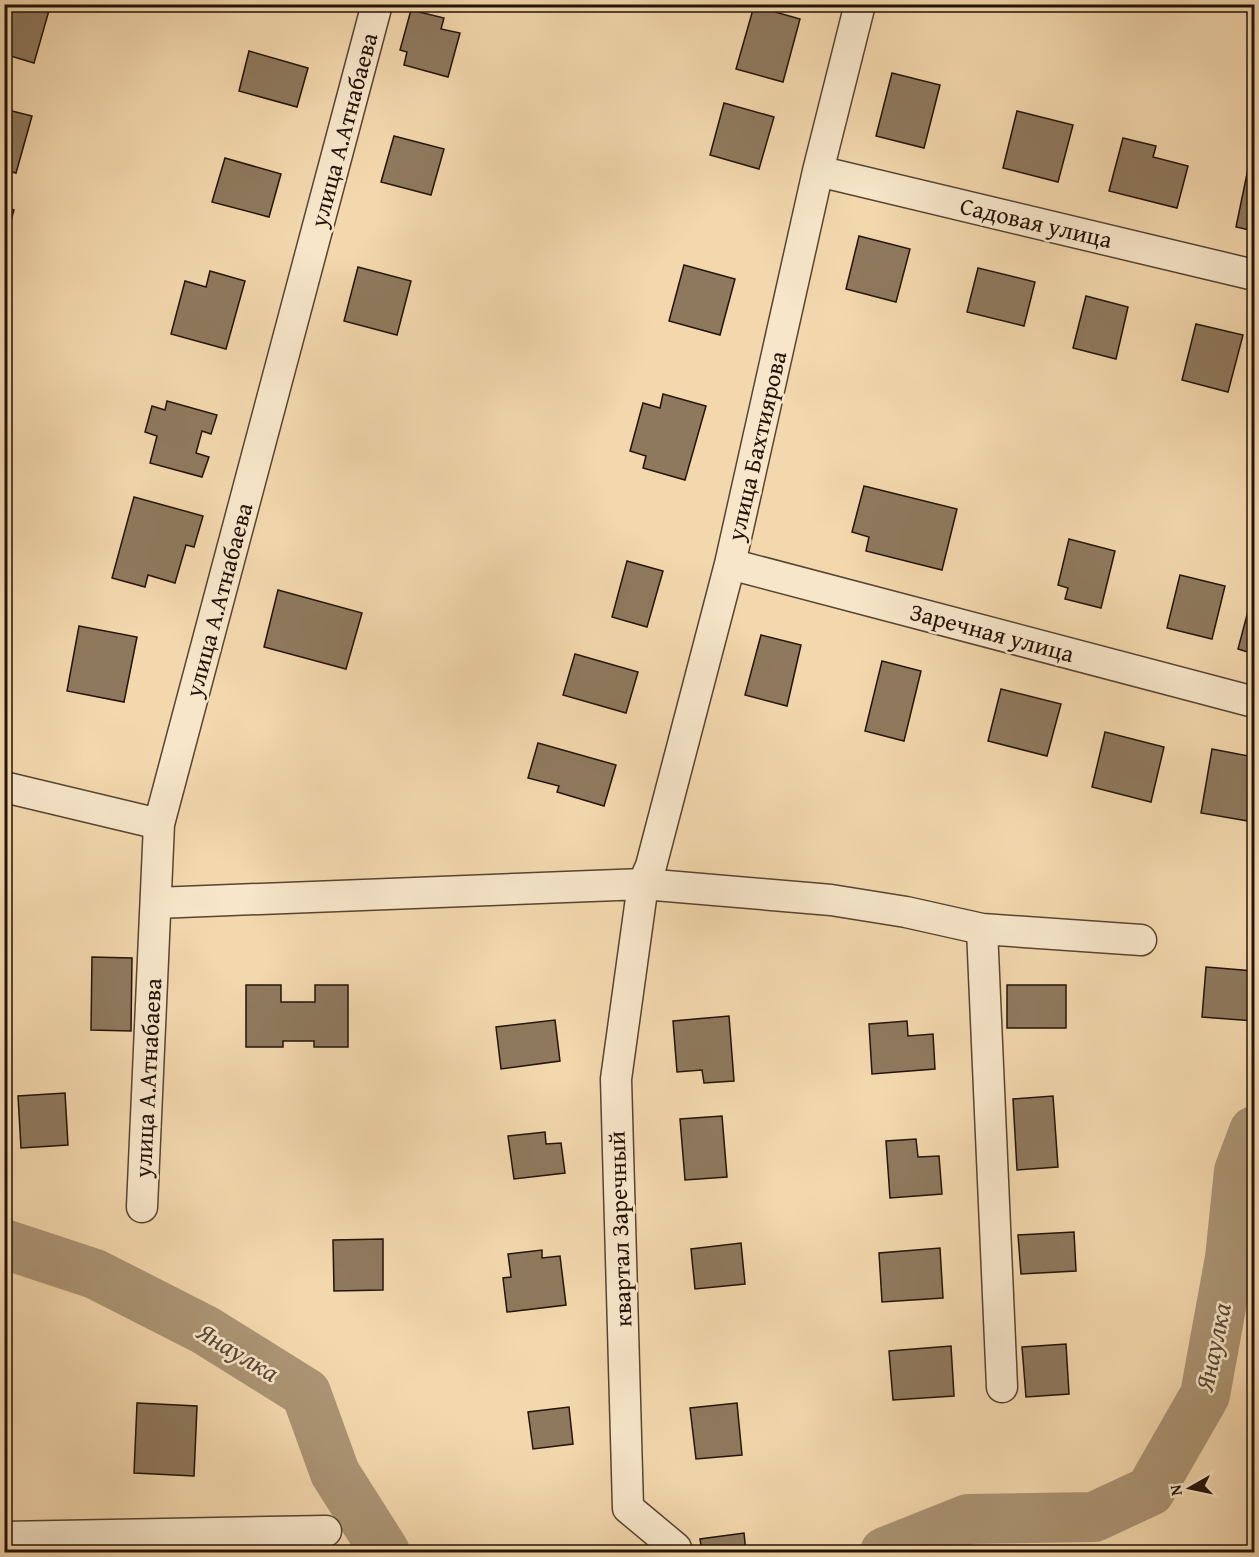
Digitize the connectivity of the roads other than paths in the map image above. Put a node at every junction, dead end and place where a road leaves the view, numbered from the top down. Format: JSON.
{"nodes":[{"id":1,"x":377,"y":4,"type":"edge"},
{"id":2,"x":860,"y":4,"type":"edge"},
{"id":3,"x":818,"y":171,"type":"junction"},
{"id":4,"x":1254,"y":275,"type":"edge"},
{"id":5,"x":730,"y":564,"type":"junction"},
{"id":6,"x":1254,"y":702,"type":"edge"},
{"id":7,"x":4,"y":787,"type":"edge"},
{"id":8,"x":159,"y":824,"type":"junction"},
{"id":9,"x":643,"y":884,"type":"junction"},
{"id":10,"x":156,"y":903,"type":"junction"},
{"id":11,"x":982,"y":929,"type":"junction"},
{"id":12,"x":1141,"y":940,"type":"dead end"},
{"id":13,"x":142,"y":1207,"type":"dead end"},
{"id":14,"x":1002,"y":1387,"type":"dead end"},
{"id":15,"x":326,"y":1531,"type":"dead end"},
{"id":16,"x":4,"y":1537,"type":"edge"},
{"id":17,"x":676,"y":1552,"type":"edge"}],
"edges":[{"from":1,"to":8,"type":"street","name":"улица А.Атнабаева"},
{"from":2,"to":3,"type":"street","name":"улица Бахтиярова"},
{"from":3,"to":4,"type":"street","name":"Садовая улица"},
{"from":3,"to":5,"type":"street","name":"улица Бахтиярова"},
{"from":5,"to":6,"type":"street","name":"Заречная улица"},
{"from":5,"to":9,"type":"street","name":"улица Бахтиярова"},
{"from":7,"to":8,"type":"street"},
{"from":8,"to":10,"type":"street","name":"улица А.Атнабаева"},
{"from":9,"to":10,"type":"street"},
{"from":9,"to":11,"type":"street"},
{"from":9,"to":17,"type":"street","name":"квартал Заречный"},
{"from":10,"to":13,"type":"street","name":"улица А.Атнабаева"},
{"from":11,"to":12,"type":"street"},
{"from":11,"to":14,"type":"street"},
{"from":15,"to":16,"type":"street"}]}
